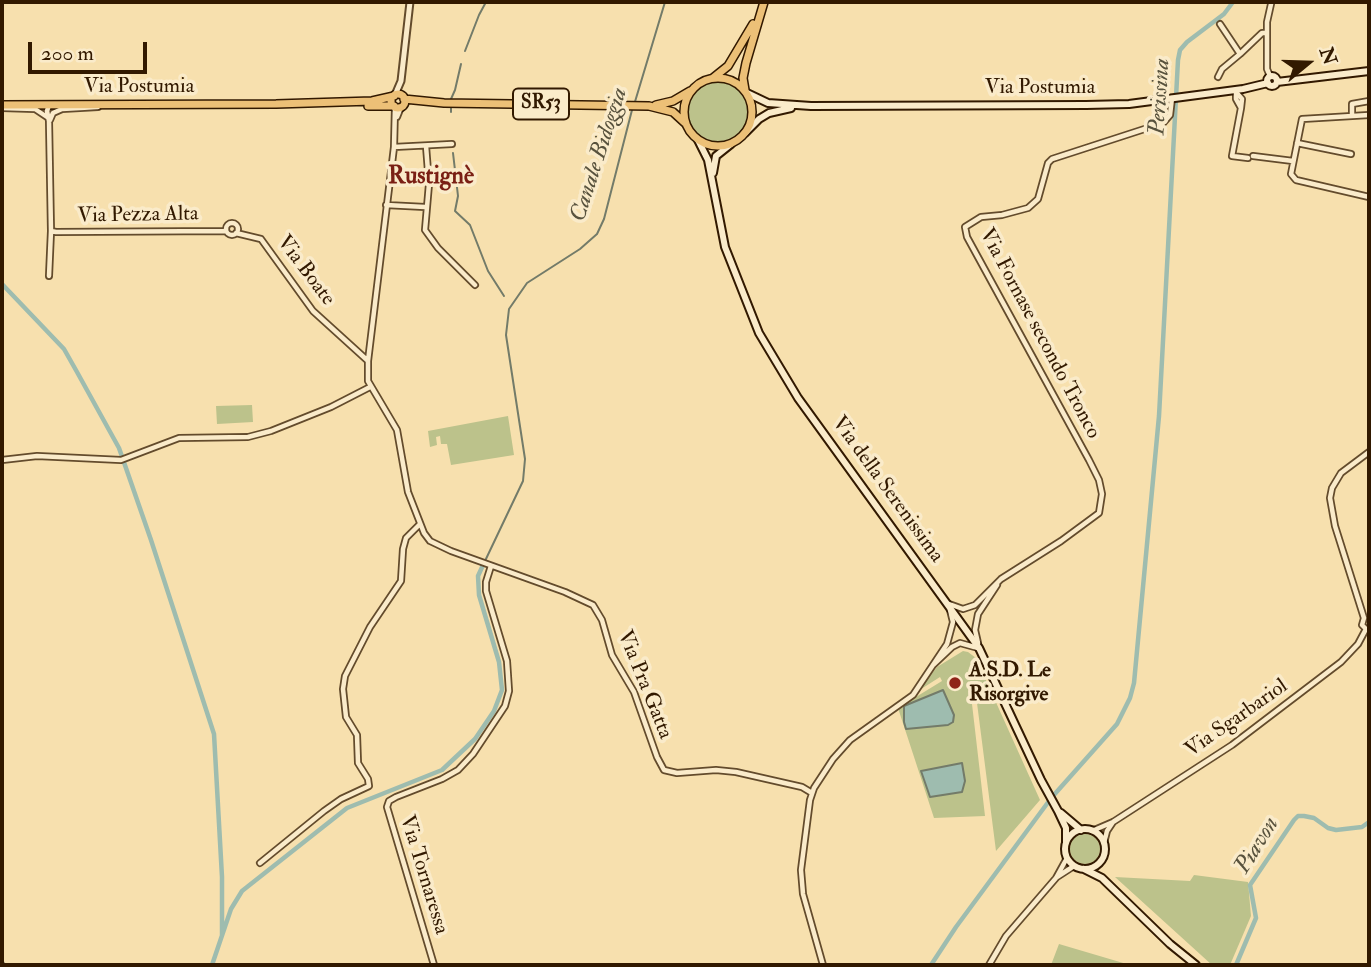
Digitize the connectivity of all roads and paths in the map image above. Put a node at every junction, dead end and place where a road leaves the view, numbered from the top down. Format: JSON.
{"nodes":[{"id":1,"x":411,"y":2,"type":"edge"},
{"id":2,"x":764,"y":2,"type":"edge"},
{"id":3,"x":1271,"y":4,"type":"dead end"},
{"id":4,"x":759,"y":15,"type":"junction"},
{"id":5,"x":1220,"y":24,"type":"dead end"},
{"id":6,"x":1267,"y":33,"type":"junction"},
{"id":7,"x":1240,"y":54,"type":"junction"},
{"id":8,"x":1369,"y":71,"type":"edge"},
{"id":9,"x":1218,"y":77,"type":"dead end"},
{"id":10,"x":713,"y":78,"type":"junction"},
{"id":11,"x":1269,"y":79,"type":"junction"},
{"id":12,"x":691,"y":91,"type":"junction"},
{"id":13,"x":1236,"y":91,"type":"junction"},
{"id":14,"x":746,"y":92,"type":"junction"},
{"id":15,"x":1172,"y":98,"type":"junction"},
{"id":16,"x":1369,"y":101,"type":"edge"},
{"id":17,"x":399,"y":102,"type":"junction"},
{"id":18,"x":49,"y":105,"type":"junction"},
{"id":19,"x":106,"y":105,"type":"junction"},
{"id":20,"x":649,"y":106,"type":"junction"},
{"id":21,"x":811,"y":106,"type":"junction"},
{"id":22,"x":2,"y":107,"type":"edge"},
{"id":23,"x":1369,"y":115,"type":"edge"},
{"id":24,"x":1352,"y":116,"type":"junction"},
{"id":25,"x":49,"y":121,"type":"junction"},
{"id":26,"x":685,"y":123,"type":"junction"},
{"id":27,"x":745,"y":134,"type":"junction"},
{"id":28,"x":698,"y":140,"type":"junction"},
{"id":29,"x":1297,"y":143,"type":"junction"},
{"id":30,"x":453,"y":144,"type":"dead end"},
{"id":31,"x":731,"y":144,"type":"junction"},
{"id":32,"x":426,"y":146,"type":"junction"},
{"id":33,"x":394,"y":148,"type":"junction"},
{"id":34,"x":1351,"y":154,"type":"dead end"},
{"id":35,"x":1293,"y":162,"type":"junction"},
{"id":36,"x":712,"y":181,"type":"junction"},
{"id":37,"x":1369,"y":197,"type":"edge"},
{"id":38,"x":386,"y":205,"type":"junction"},
{"id":39,"x":425,"y":207,"type":"junction"},
{"id":40,"x":51,"y":230,"type":"junction"},
{"id":41,"x":226,"y":231,"type":"junction"},
{"id":42,"x":237,"y":232,"type":"junction"},
{"id":43,"x":49,"y":276,"type":"dead end"},
{"id":44,"x":475,"y":285,"type":"dead end"},
{"id":45,"x":368,"y":361,"type":"junction"},
{"id":46,"x":370,"y":387,"type":"junction"},
{"id":47,"x":1369,"y":452,"type":"edge"},
{"id":48,"x":2,"y":460,"type":"edge"},
{"id":49,"x":420,"y":524,"type":"junction"},
{"id":50,"x":490,"y":565,"type":"junction"},
{"id":51,"x":997,"y":584,"type":"junction"},
{"id":52,"x":948,"y":604,"type":"junction"},
{"id":53,"x":1366,"y":618,"type":"edge"},
{"id":54,"x":1368,"y":629,"type":"edge"},
{"id":55,"x":979,"y":648,"type":"junction"},
{"id":56,"x":932,"y":666,"type":"junction"},
{"id":57,"x":812,"y":793,"type":"junction"},
{"id":58,"x":1058,"y":811,"type":"junction"},
{"id":59,"x":1113,"y":822,"type":"junction"},
{"id":60,"x":1081,"y":830,"type":"junction"},
{"id":61,"x":1092,"y":831,"type":"junction"},
{"id":62,"x":1066,"y":842,"type":"junction"},
{"id":63,"x":1104,"y":843,"type":"junction"},
{"id":64,"x":1067,"y":858,"type":"junction"},
{"id":65,"x":260,"y":863,"type":"dead end"},
{"id":66,"x":1098,"y":864,"type":"junction"},
{"id":67,"x":1074,"y":866,"type":"junction"},
{"id":68,"x":1084,"y":869,"type":"junction"},
{"id":69,"x":1056,"y":878,"type":"junction"},
{"id":70,"x":1102,"y":878,"type":"junction"},
{"id":71,"x":434,"y":965,"type":"edge"},
{"id":72,"x":823,"y":965,"type":"edge"},
{"id":73,"x":989,"y":965,"type":"edge"},
{"id":74,"x":1196,"y":965,"type":"edge"}],
"edges":[{"from":1,"to":17,"type":"street"},
{"from":2,"to":4,"type":"main road"},
{"from":3,"to":6,"type":"street"},
{"from":4,"to":10,"type":"main road"},
{"from":4,"to":14,"type":"main road"},
{"from":5,"to":7,"type":"street"},
{"from":6,"to":7,"type":"street"},
{"from":6,"to":11,"type":"street"},
{"from":7,"to":9,"type":"street"},
{"from":8,"to":11,"type":"main road","name":"Via Postumia"},
{"from":10,"to":12,"type":"main road","number":"SR53"},
{"from":10,"to":14,"type":"main road"},
{"from":11,"to":13,"type":"main road","name":"Via Postumia"},
{"from":12,"to":20,"type":"main road","name":"Via Postumia","number":"SR53"},
{"from":12,"to":26,"type":"main road"},
{"from":13,"to":15,"type":"main road","name":"Via Postumia"},
{"from":13,"to":35,"type":"street"},
{"from":14,"to":21,"type":"main road","name":"Via Postumia"},
{"from":14,"to":27,"type":"main road"},
{"from":15,"to":21,"type":"main road","name":"Via Postumia"},
{"from":15,"to":51,"type":"street","name":"Via Fornase secondo Tronco"},
{"from":16,"to":24,"type":"street"},
{"from":17,"to":19,"type":"main road","name":"Via Postumia","number":"SR53"},
{"from":17,"to":20,"type":"main road","name":"Via Postumia","number":"SR53"},
{"from":17,"to":33,"type":"street","name":"Via Pra Gatta"},
{"from":18,"to":19,"type":"main road","name":"Via Postumia","number":"SR53"},
{"from":18,"to":22,"type":"main road","name":"Via Postumia","number":"SR53"},
{"from":18,"to":25,"type":"street","name":"Via Pezza Alta"},
{"from":19,"to":25,"type":"street"},
{"from":20,"to":26,"type":"main road","name":"Via Postumia","number":"SR53"},
{"from":21,"to":27,"type":"main road","name":"Via Postumia"},
{"from":22,"to":25,"type":"street"},
{"from":23,"to":24,"type":"street"},
{"from":24,"to":29,"type":"street"},
{"from":25,"to":40,"type":"street","name":"Via Pezza Alta"},
{"from":26,"to":28,"type":"main road","number":"SR53"},
{"from":27,"to":31,"type":"main road"},
{"from":28,"to":31,"type":"main road"},
{"from":28,"to":36,"type":"main road","name":"Via della Serenissima"},
{"from":29,"to":34,"type":"street"},
{"from":29,"to":35,"type":"street"},
{"from":30,"to":32,"type":"street"},
{"from":31,"to":36,"type":"main road"},
{"from":32,"to":33,"type":"street"},
{"from":32,"to":39,"type":"street"},
{"from":33,"to":38,"type":"street","name":"Via Pra Gatta"},
{"from":35,"to":37,"type":"street"},
{"from":36,"to":52,"type":"main road","name":"Via della Serenissima"},
{"from":38,"to":39,"type":"street"},
{"from":38,"to":45,"type":"street","name":"Via Pra Gatta"},
{"from":39,"to":44,"type":"street"},
{"from":40,"to":41,"type":"street","name":"Via Pezza Alta"},
{"from":40,"to":43,"type":"street","name":"Via Pezza Alta"},
{"from":41,"to":42,"type":"street"},
{"from":41,"to":42,"type":"street"},
{"from":42,"to":45,"type":"street","name":"Via Boate"},
{"from":45,"to":46,"type":"street","name":"Via Pra Gatta"},
{"from":46,"to":48,"type":"street"},
{"from":46,"to":49,"type":"street","name":"Via Pra Gatta"},
{"from":47,"to":53,"type":"street","name":"Via Sgarbariol"},
{"from":49,"to":50,"type":"street","name":"Via Pra Gatta"},
{"from":49,"to":65,"type":"street"},
{"from":50,"to":57,"type":"street","name":"Via Pra Gatta"},
{"from":50,"to":71,"type":"street","name":"Via Tornaressa"},
{"from":51,"to":52,"type":"street","name":"Via Fornase secondo Tronco"},
{"from":51,"to":55,"type":"street","name":"Via Fornase secondo Tronco"},
{"from":52,"to":55,"type":"main road","name":"Via della Serenissima"},
{"from":52,"to":56,"type":"street"},
{"from":53,"to":54,"type":"street","name":"Via Sgarbariol"},
{"from":54,"to":59,"type":"street","name":"Via Sgarbariol"},
{"from":55,"to":56,"type":"street"},
{"from":55,"to":58,"type":"main road","name":"Via della Serenissima"},
{"from":56,"to":57,"type":"street"},
{"from":57,"to":72,"type":"street"},
{"from":58,"to":60,"type":"main road","name":"Via della Serenissima"},
{"from":58,"to":62,"type":"main road","name":"Via della Serenissima"},
{"from":59,"to":61,"type":"street","name":"Via Sgarbariol"},
{"from":59,"to":63,"type":"street"},
{"from":60,"to":61,"type":"main road"},
{"from":60,"to":62,"type":"main road"},
{"from":61,"to":63,"type":"main road"},
{"from":62,"to":64,"type":"main road"},
{"from":63,"to":66,"type":"main road"},
{"from":64,"to":67,"type":"main road"},
{"from":64,"to":69,"type":"street"},
{"from":66,"to":68,"type":"main road"},
{"from":66,"to":70,"type":"main road"},
{"from":67,"to":68,"type":"main road"},
{"from":67,"to":69,"type":"street"},
{"from":68,"to":70,"type":"main road"},
{"from":69,"to":73,"type":"street"},
{"from":70,"to":74,"type":"main road"}]}
